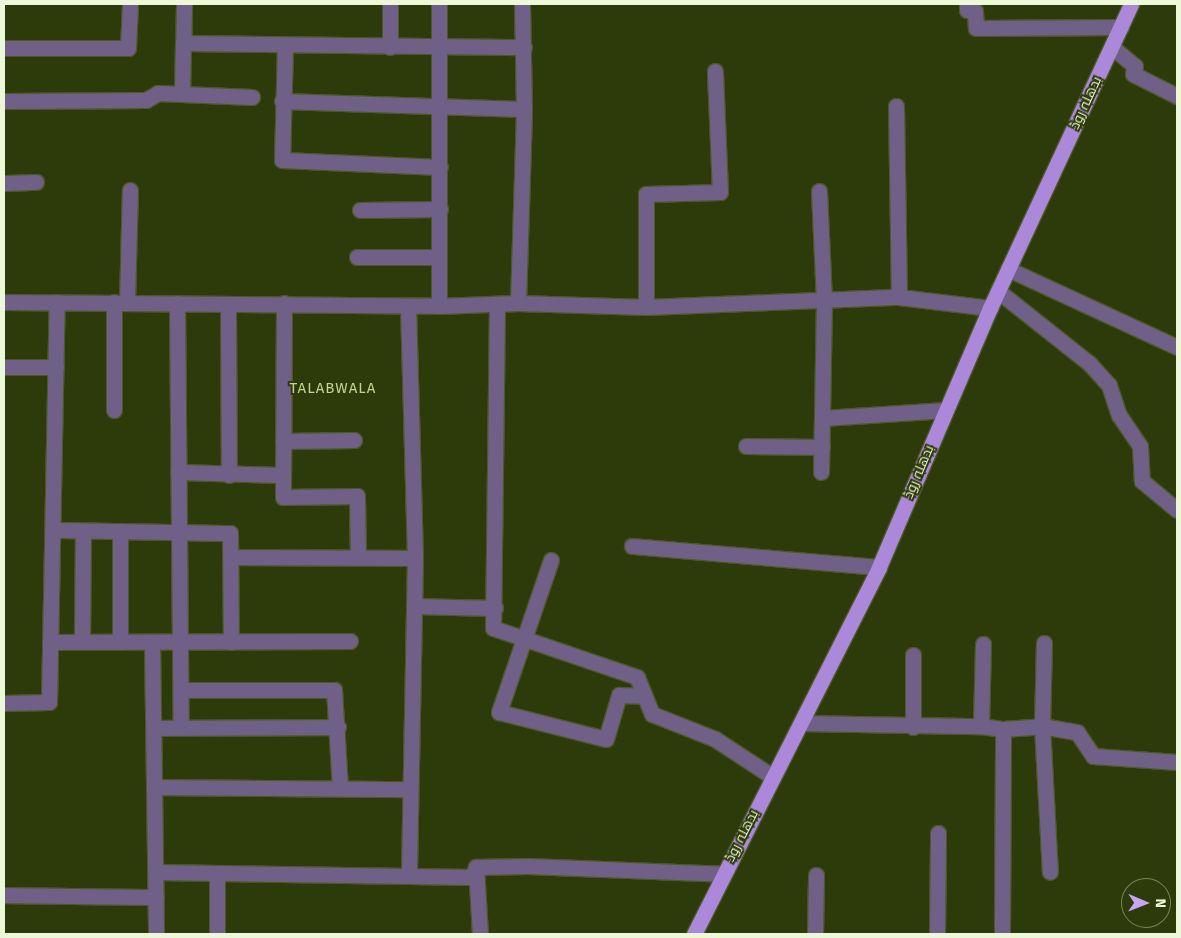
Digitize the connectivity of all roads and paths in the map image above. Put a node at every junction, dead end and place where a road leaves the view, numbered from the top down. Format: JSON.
{"nodes":[{"id":1,"x":130,"y":4,"type":"edge"},
{"id":2,"x":184,"y":4,"type":"edge"},
{"id":3,"x":390,"y":4,"type":"edge"},
{"id":4,"x":439,"y":4,"type":"edge"},
{"id":5,"x":522,"y":4,"type":"edge"},
{"id":6,"x":967,"y":4,"type":"edge"},
{"id":7,"x":1131,"y":4,"type":"edge"},
{"id":8,"x":1121,"y":27,"type":"junction"},
{"id":9,"x":183,"y":43,"type":"junction"},
{"id":10,"x":285,"y":46,"type":"junction"},
{"id":11,"x":441,"y":46,"type":"junction"},
{"id":12,"x":390,"y":47,"type":"junction"},
{"id":13,"x":524,"y":47,"type":"junction"},
{"id":14,"x":1112,"y":47,"type":"junction"},
{"id":15,"x":4,"y":48,"type":"edge"},
{"id":16,"x":715,"y":70,"type":"dead end"},
{"id":17,"x":182,"y":94,"type":"junction"},
{"id":18,"x":1177,"y":96,"type":"edge"},
{"id":19,"x":252,"y":97,"type":"dead end"},
{"id":20,"x":4,"y":101,"type":"edge"},
{"id":21,"x":282,"y":101,"type":"junction"},
{"id":22,"x":440,"y":105,"type":"junction"},
{"id":23,"x":896,"y":106,"type":"dead end"},
{"id":24,"x":524,"y":108,"type":"junction"},
{"id":25,"x":440,"y":167,"type":"junction"},
{"id":26,"x":36,"y":182,"type":"dead end"},
{"id":27,"x":4,"y":183,"type":"edge"},
{"id":28,"x":130,"y":190,"type":"dead end"},
{"id":29,"x":819,"y":192,"type":"dead end"},
{"id":30,"x":440,"y":209,"type":"junction"},
{"id":31,"x":360,"y":210,"type":"dead end"},
{"id":32,"x":357,"y":257,"type":"dead end"},
{"id":33,"x":439,"y":257,"type":"junction"},
{"id":34,"x":1008,"y":270,"type":"junction"},
{"id":35,"x":998,"y":291,"type":"junction"},
{"id":36,"x":899,"y":297,"type":"junction"},
{"id":37,"x":824,"y":301,"type":"junction"},
{"id":38,"x":4,"y":302,"type":"edge"},
{"id":39,"x":57,"y":302,"type":"junction"},
{"id":40,"x":120,"y":302,"type":"junction"},
{"id":41,"x":176,"y":303,"type":"junction"},
{"id":42,"x":284,"y":303,"type":"junction"},
{"id":43,"x":518,"y":303,"type":"junction"},
{"id":44,"x":228,"y":304,"type":"junction"},
{"id":45,"x":497,"y":305,"type":"junction"},
{"id":46,"x":408,"y":306,"type":"junction"},
{"id":47,"x":439,"y":306,"type":"junction"},
{"id":48,"x":646,"y":307,"type":"junction"},
{"id":49,"x":990,"y":308,"type":"junction"},
{"id":50,"x":1177,"y":346,"type":"edge"},
{"id":51,"x":4,"y":367,"type":"edge"},
{"id":52,"x":56,"y":367,"type":"junction"},
{"id":53,"x":114,"y":410,"type":"dead end"},
{"id":54,"x":946,"y":410,"type":"junction"},
{"id":55,"x":824,"y":418,"type":"junction"},
{"id":56,"x":354,"y":440,"type":"dead end"},
{"id":57,"x":282,"y":441,"type":"junction"},
{"id":58,"x":746,"y":446,"type":"dead end"},
{"id":59,"x":822,"y":447,"type":"junction"},
{"id":60,"x":178,"y":472,"type":"junction"},
{"id":61,"x":821,"y":472,"type":"dead end"},
{"id":62,"x":229,"y":475,"type":"junction"},
{"id":63,"x":282,"y":475,"type":"junction"},
{"id":64,"x":1177,"y":510,"type":"edge"},
{"id":65,"x":53,"y":530,"type":"junction"},
{"id":66,"x":83,"y":531,"type":"junction"},
{"id":67,"x":120,"y":531,"type":"junction"},
{"id":68,"x":178,"y":532,"type":"junction"},
{"id":69,"x":632,"y":546,"type":"dead end"},
{"id":70,"x":231,"y":557,"type":"junction"},
{"id":71,"x":358,"y":557,"type":"junction"},
{"id":72,"x":415,"y":558,"type":"junction"},
{"id":73,"x":551,"y":560,"type":"dead end"},
{"id":74,"x":879,"y":567,"type":"junction"},
{"id":75,"x":414,"y":606,"type":"junction"},
{"id":76,"x":495,"y":608,"type":"junction"},
{"id":77,"x":350,"y":641,"type":"dead end"},
{"id":78,"x":524,"y":641,"type":"junction"},
{"id":79,"x":50,"y":642,"type":"junction"},
{"id":80,"x":82,"y":642,"type":"junction"},
{"id":81,"x":120,"y":642,"type":"junction"},
{"id":82,"x":152,"y":642,"type":"junction"},
{"id":83,"x":180,"y":642,"type":"junction"},
{"id":84,"x":231,"y":642,"type":"junction"},
{"id":85,"x":1044,"y":643,"type":"dead end"},
{"id":86,"x":983,"y":644,"type":"dead end"},
{"id":87,"x":913,"y":655,"type":"dead end"},
{"id":88,"x":181,"y":690,"type":"junction"},
{"id":89,"x":642,"y":696,"type":"junction"},
{"id":90,"x":4,"y":703,"type":"edge"},
{"id":91,"x":800,"y":723,"type":"junction"},
{"id":92,"x":913,"y":726,"type":"junction"},
{"id":93,"x":981,"y":726,"type":"junction"},
{"id":94,"x":1042,"y":726,"type":"junction"},
{"id":95,"x":181,"y":727,"type":"junction"},
{"id":96,"x":338,"y":727,"type":"junction"},
{"id":97,"x":154,"y":728,"type":"junction"},
{"id":98,"x":1003,"y":729,"type":"junction"},
{"id":99,"x":1177,"y":762,"type":"edge"},
{"id":100,"x":773,"y":777,"type":"junction"},
{"id":101,"x":155,"y":786,"type":"junction"},
{"id":102,"x":340,"y":788,"type":"junction"},
{"id":103,"x":408,"y":789,"type":"junction"},
{"id":104,"x":938,"y":833,"type":"dead end"},
{"id":105,"x":476,"y":868,"type":"junction"},
{"id":106,"x":156,"y":872,"type":"junction"},
{"id":107,"x":217,"y":872,"type":"junction"},
{"id":108,"x":1050,"y":872,"type":"dead end"},
{"id":109,"x":409,"y":874,"type":"junction"},
{"id":110,"x":723,"y":874,"type":"junction"},
{"id":111,"x":816,"y":874,"type":"dead end"},
{"id":112,"x":4,"y":896,"type":"edge"},
{"id":113,"x":156,"y":897,"type":"junction"},
{"id":114,"x":156,"y":934,"type":"edge"},
{"id":115,"x":217,"y":934,"type":"edge"},
{"id":116,"x":480,"y":934,"type":"edge"},
{"id":117,"x":694,"y":934,"type":"edge"},
{"id":118,"x":815,"y":934,"type":"edge"},
{"id":119,"x":936,"y":934,"type":"edge"},
{"id":120,"x":1002,"y":934,"type":"edge"}],
"edges":[{"from":1,"to":15,"type":"street"},
{"from":2,"to":9,"type":"street"},
{"from":3,"to":12,"type":"street"},
{"from":4,"to":11,"type":"street"},
{"from":5,"to":13,"type":"street"},
{"from":6,"to":8,"type":"street"},
{"from":7,"to":8,"type":"main road","name":"بدھلہ روڈ"},
{"from":8,"to":14,"type":"main road","name":"بدھلہ روڈ"},
{"from":9,"to":10,"type":"street"},
{"from":9,"to":17,"type":"street"},
{"from":10,"to":12,"type":"street"},
{"from":10,"to":21,"type":"street"},
{"from":11,"to":12,"type":"street"},
{"from":11,"to":13,"type":"street"},
{"from":11,"to":22,"type":"street"},
{"from":13,"to":24,"type":"street"},
{"from":14,"to":18,"type":"street"},
{"from":14,"to":34,"type":"main road","name":"بدھلہ روڈ"},
{"from":16,"to":48,"type":"street"},
{"from":17,"to":19,"type":"street"},
{"from":17,"to":20,"type":"street"},
{"from":21,"to":22,"type":"street"},
{"from":21,"to":25,"type":"street"},
{"from":22,"to":24,"type":"street"},
{"from":22,"to":25,"type":"street"},
{"from":23,"to":36,"type":"street"},
{"from":24,"to":43,"type":"street"},
{"from":25,"to":30,"type":"street"},
{"from":26,"to":27,"type":"street"},
{"from":28,"to":40,"type":"street"},
{"from":29,"to":37,"type":"street"},
{"from":30,"to":31,"type":"street"},
{"from":30,"to":33,"type":"street"},
{"from":32,"to":33,"type":"street"},
{"from":33,"to":47,"type":"street"},
{"from":34,"to":35,"type":"main road","name":"بدھلہ روڈ"},
{"from":34,"to":50,"type":"street"},
{"from":35,"to":49,"type":"main road","name":"بدھلہ روڈ"},
{"from":35,"to":64,"type":"street"},
{"from":36,"to":37,"type":"street"},
{"from":36,"to":49,"type":"street"},
{"from":37,"to":48,"type":"street"},
{"from":37,"to":55,"type":"street"},
{"from":38,"to":39,"type":"street"},
{"from":39,"to":40,"type":"street"},
{"from":39,"to":52,"type":"street"},
{"from":40,"to":41,"type":"street"},
{"from":40,"to":53,"type":"street"},
{"from":41,"to":44,"type":"street"},
{"from":41,"to":60,"type":"street"},
{"from":42,"to":44,"type":"street"},
{"from":42,"to":46,"type":"street"},
{"from":42,"to":57,"type":"street"},
{"from":43,"to":45,"type":"street"},
{"from":43,"to":48,"type":"street"},
{"from":44,"to":62,"type":"street"},
{"from":45,"to":47,"type":"street"},
{"from":45,"to":76,"type":"street"},
{"from":46,"to":47,"type":"street"},
{"from":46,"to":72,"type":"street"},
{"from":49,"to":54,"type":"main road","name":"بدھلہ روڈ"},
{"from":51,"to":52,"type":"street"},
{"from":52,"to":65,"type":"street"},
{"from":54,"to":55,"type":"street"},
{"from":54,"to":74,"type":"main road","name":"بدھلہ روڈ"},
{"from":55,"to":59,"type":"street"},
{"from":56,"to":57,"type":"street"},
{"from":57,"to":63,"type":"street"},
{"from":58,"to":59,"type":"street"},
{"from":59,"to":61,"type":"street"},
{"from":60,"to":62,"type":"street"},
{"from":60,"to":68,"type":"street"},
{"from":62,"to":63,"type":"street"},
{"from":63,"to":71,"type":"street"},
{"from":65,"to":66,"type":"street"},
{"from":65,"to":79,"type":"street"},
{"from":66,"to":67,"type":"street"},
{"from":66,"to":80,"type":"street"},
{"from":67,"to":68,"type":"street"},
{"from":67,"to":81,"type":"street"},
{"from":68,"to":70,"type":"street"},
{"from":68,"to":83,"type":"street"},
{"from":69,"to":74,"type":"street"},
{"from":70,"to":71,"type":"street"},
{"from":70,"to":84,"type":"street"},
{"from":71,"to":72,"type":"street"},
{"from":72,"to":75,"type":"street"},
{"from":73,"to":78,"type":"street"},
{"from":74,"to":91,"type":"main road","name":"بدھلہ روڈ"},
{"from":75,"to":76,"type":"street"},
{"from":75,"to":103,"type":"street"},
{"from":76,"to":78,"type":"street"},
{"from":77,"to":84,"type":"street"},
{"from":78,"to":89,"type":"street"},
{"from":78,"to":89,"type":"street"},
{"from":79,"to":80,"type":"street"},
{"from":79,"to":90,"type":"street"},
{"from":80,"to":81,"type":"street"},
{"from":81,"to":82,"type":"street"},
{"from":82,"to":83,"type":"street"},
{"from":82,"to":97,"type":"street"},
{"from":83,"to":84,"type":"street"},
{"from":83,"to":88,"type":"street"},
{"from":85,"to":94,"type":"street"},
{"from":86,"to":93,"type":"street"},
{"from":87,"to":92,"type":"street"},
{"from":88,"to":95,"type":"street"},
{"from":88,"to":96,"type":"street"},
{"from":89,"to":100,"type":"street"},
{"from":91,"to":92,"type":"street"},
{"from":91,"to":100,"type":"main road","name":"بدھلہ روڈ"},
{"from":92,"to":93,"type":"street"},
{"from":93,"to":98,"type":"street"},
{"from":94,"to":98,"type":"street"},
{"from":94,"to":99,"type":"street"},
{"from":94,"to":108,"type":"street"},
{"from":95,"to":96,"type":"street"},
{"from":95,"to":97,"type":"street"},
{"from":96,"to":102,"type":"street"},
{"from":97,"to":101,"type":"street"},
{"from":98,"to":120,"type":"street"},
{"from":100,"to":110,"type":"main road","name":"بدھلہ روڈ"},
{"from":101,"to":102,"type":"street"},
{"from":101,"to":106,"type":"street"},
{"from":102,"to":103,"type":"street"},
{"from":103,"to":109,"type":"street"},
{"from":104,"to":119,"type":"street"},
{"from":105,"to":109,"type":"street"},
{"from":105,"to":110,"type":"street"},
{"from":105,"to":116,"type":"street"},
{"from":106,"to":107,"type":"street"},
{"from":106,"to":113,"type":"street"},
{"from":107,"to":109,"type":"street"},
{"from":107,"to":115,"type":"street"},
{"from":110,"to":117,"type":"main road","name":"بدھلہ روڈ"},
{"from":111,"to":118,"type":"street"},
{"from":112,"to":113,"type":"street"},
{"from":113,"to":114,"type":"street"}]}
